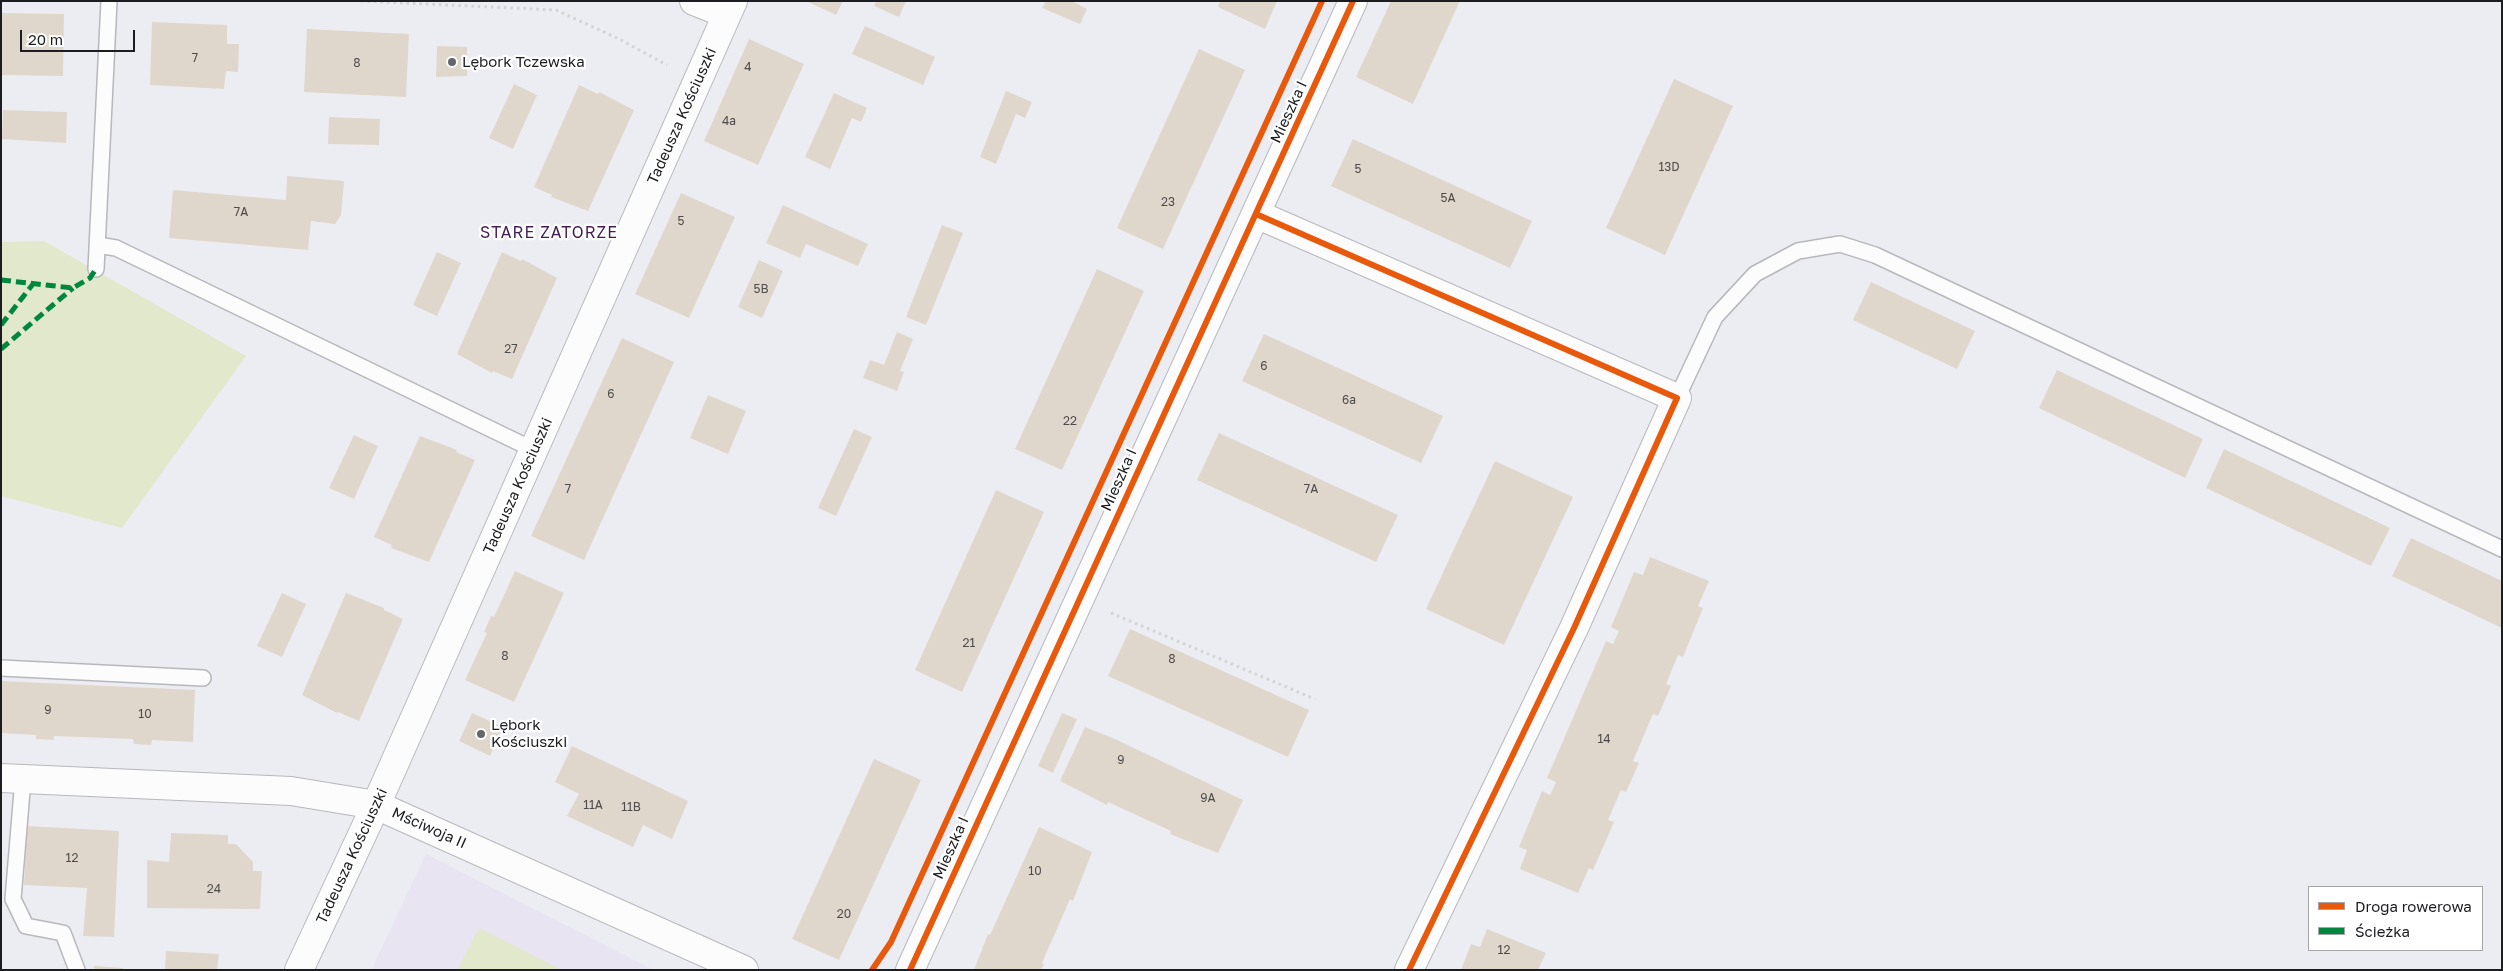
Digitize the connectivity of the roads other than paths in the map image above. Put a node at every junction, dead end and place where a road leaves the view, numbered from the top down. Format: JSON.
{"nodes":[{"id":1,"x":109,"y":1,"type":"edge"},
{"id":2,"x":694,"y":1,"type":"edge"},
{"id":3,"x":1353,"y":1,"type":"edge"},
{"id":4,"x":730,"y":8,"type":"edge"},
{"id":5,"x":1256,"y":214,"type":"junction"},
{"id":6,"x":98,"y":245,"type":"junction"},
{"id":7,"x":96,"y":269,"type":"dead end"},
{"id":8,"x":1677,"y":398,"type":"junction"},
{"id":9,"x":534,"y":450,"type":"junction"},
{"id":10,"x":2502,"y":549,"type":"edge"},
{"id":11,"x":1,"y":668,"type":"edge"},
{"id":12,"x":203,"y":678,"type":"dead end"},
{"id":13,"x":12,"y":778,"type":"edge"},
{"id":14,"x":376,"y":804,"type":"junction"},
{"id":15,"x":77,"y":970,"type":"edge"},
{"id":16,"x":299,"y":970,"type":"edge"},
{"id":17,"x":744,"y":970,"type":"edge"},
{"id":18,"x":910,"y":970,"type":"edge"},
{"id":19,"x":1409,"y":970,"type":"edge"}],
"edges":[{"from":1,"to":6,"type":"lane"},
{"from":2,"to":4,"type":"street"},
{"from":3,"to":5,"type":"street","name":"Mieszka I"},
{"from":4,"to":9,"type":"street","name":"Tadeusza Kościuszki"},
{"from":5,"to":8,"type":"street"},
{"from":5,"to":18,"type":"street","name":"Mieszka I"},
{"from":6,"to":7,"type":"lane"},
{"from":6,"to":9,"type":"lane"},
{"from":8,"to":10,"type":"lane"},
{"from":8,"to":19,"type":"street"},
{"from":9,"to":14,"type":"street","name":"Tadeusza Kościuszki"},
{"from":11,"to":12,"type":"lane"},
{"from":13,"to":14,"type":"street","name":"Mściwoja II"},
{"from":13,"to":15,"type":"lane"},
{"from":14,"to":16,"type":"street","name":"Tadeusza Kościuszki"},
{"from":14,"to":17,"type":"street","name":"Mściwoja II"}]}
